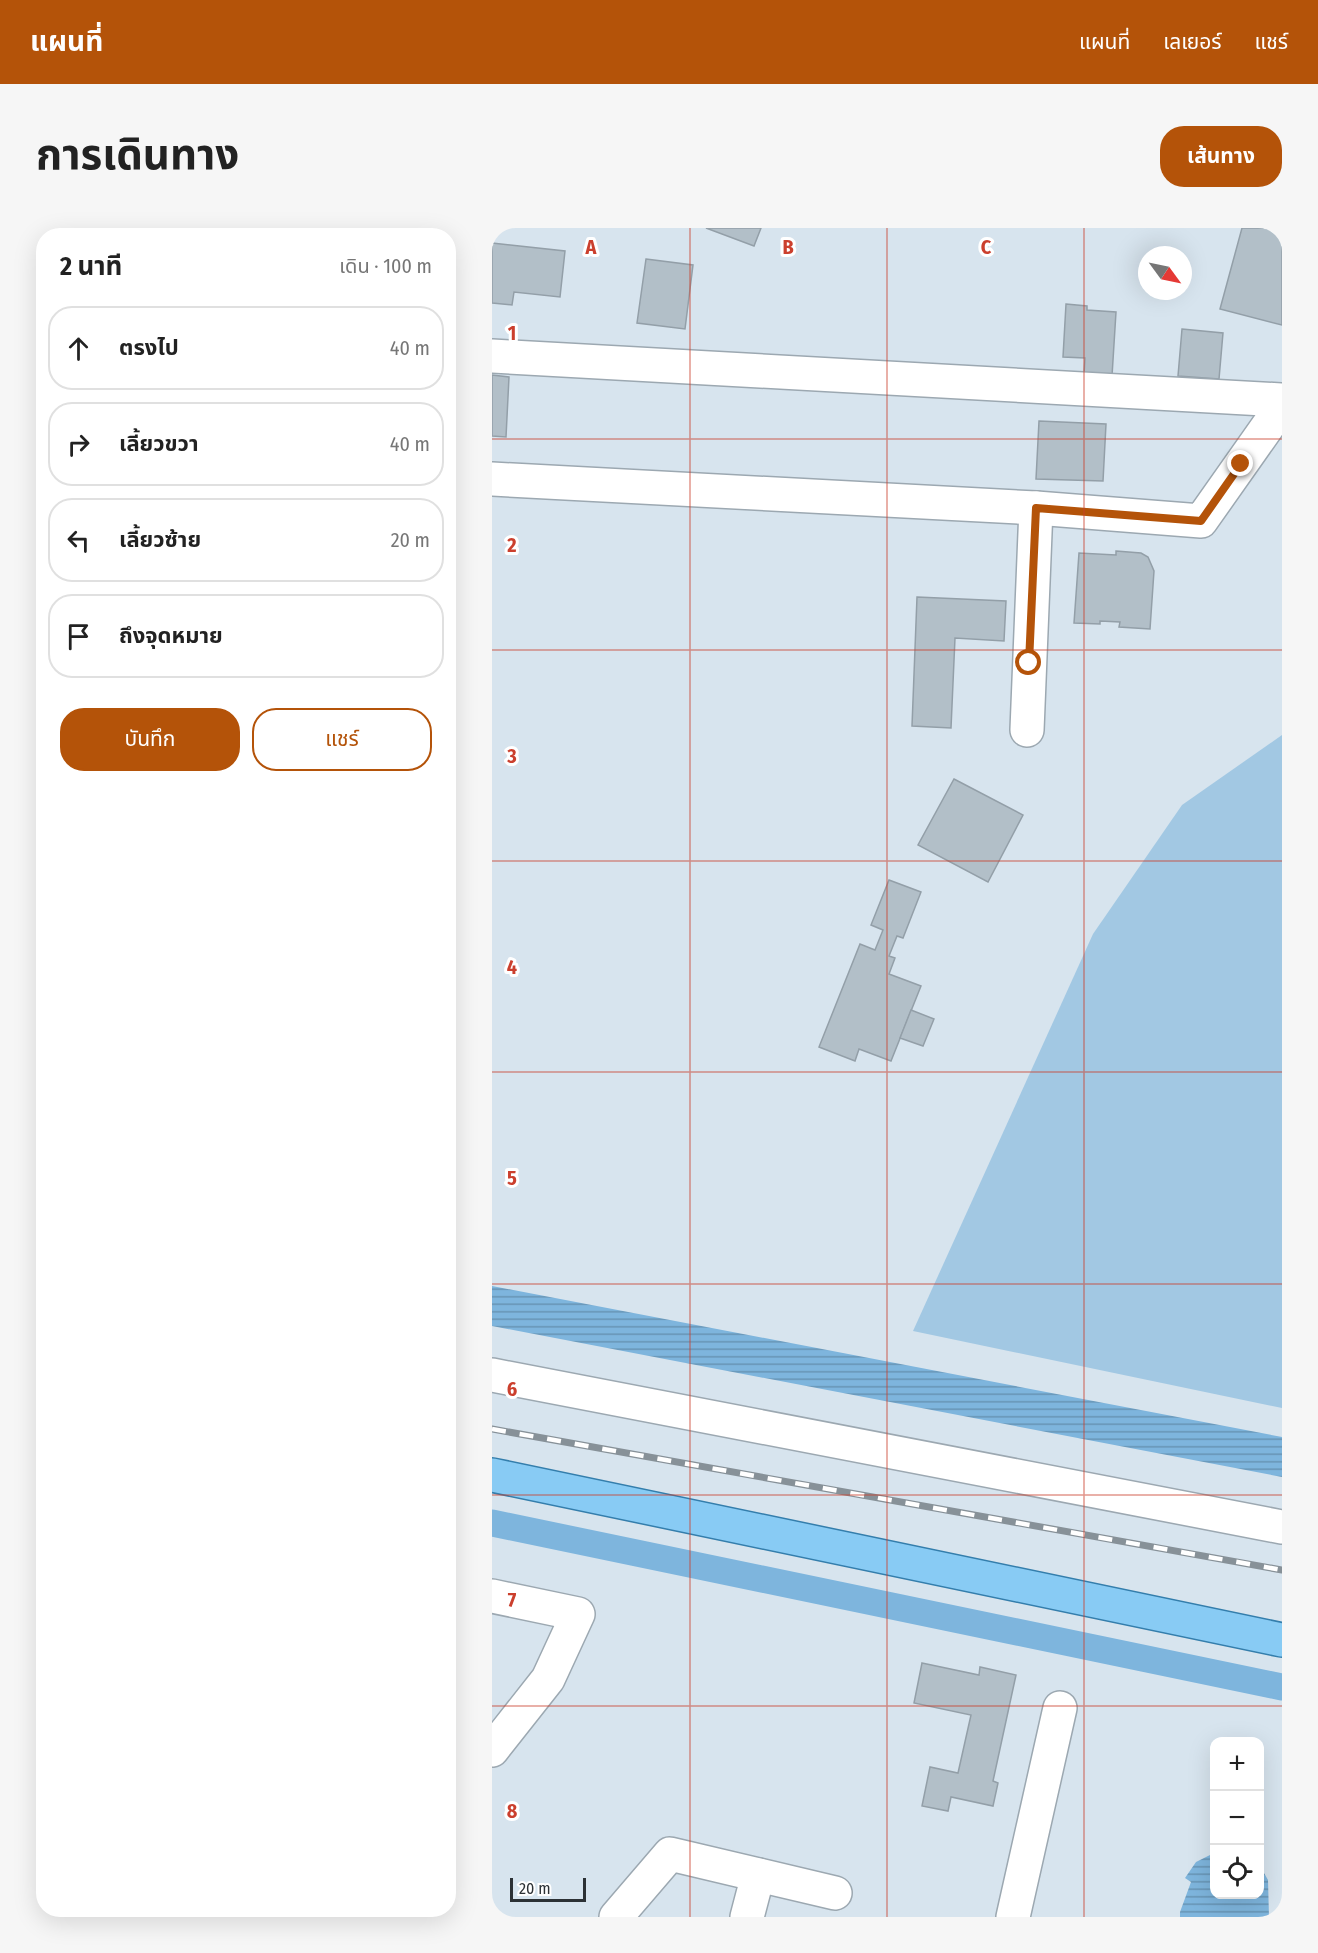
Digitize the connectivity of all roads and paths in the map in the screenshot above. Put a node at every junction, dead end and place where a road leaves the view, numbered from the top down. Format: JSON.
{"nodes":[{"id":1,"x":492,"y":356,"type":"edge"},
{"id":2,"x":1282,"y":400,"type":"edge"},
{"id":3,"x":1282,"y":406,"type":"edge"},
{"id":4,"x":492,"y":479,"type":"edge"},
{"id":5,"x":1036,"y":508,"type":"junction"},
{"id":6,"x":1027,"y":730,"type":"dead end"},
{"id":7,"x":492,"y":1375,"type":"edge"},
{"id":8,"x":492,"y":1475,"type":"edge"},
{"id":9,"x":1282,"y":1527,"type":"edge"},
{"id":10,"x":492,"y":1596,"type":"edge"},
{"id":11,"x":1282,"y":1640,"type":"edge"},
{"id":12,"x":1060,"y":1708,"type":"dead end"},
{"id":13,"x":492,"y":1750,"type":"edge"},
{"id":14,"x":758,"y":1875,"type":"junction"},
{"id":15,"x":835,"y":1893,"type":"dead end"},
{"id":16,"x":616,"y":1917,"type":"edge"},
{"id":17,"x":747,"y":1917,"type":"edge"},
{"id":18,"x":1013,"y":1917,"type":"edge"}],
"edges":[{"from":1,"to":2,"type":"street"},
{"from":3,"to":5,"type":"street"},
{"from":4,"to":5,"type":"street"},
{"from":5,"to":6,"type":"street"},
{"from":7,"to":9,"type":"street"},
{"from":8,"to":11,"type":"main road"},
{"from":10,"to":13,"type":"street"},
{"from":12,"to":18,"type":"street"},
{"from":14,"to":15,"type":"street"},
{"from":14,"to":16,"type":"street"},
{"from":14,"to":17,"type":"street"}]}
